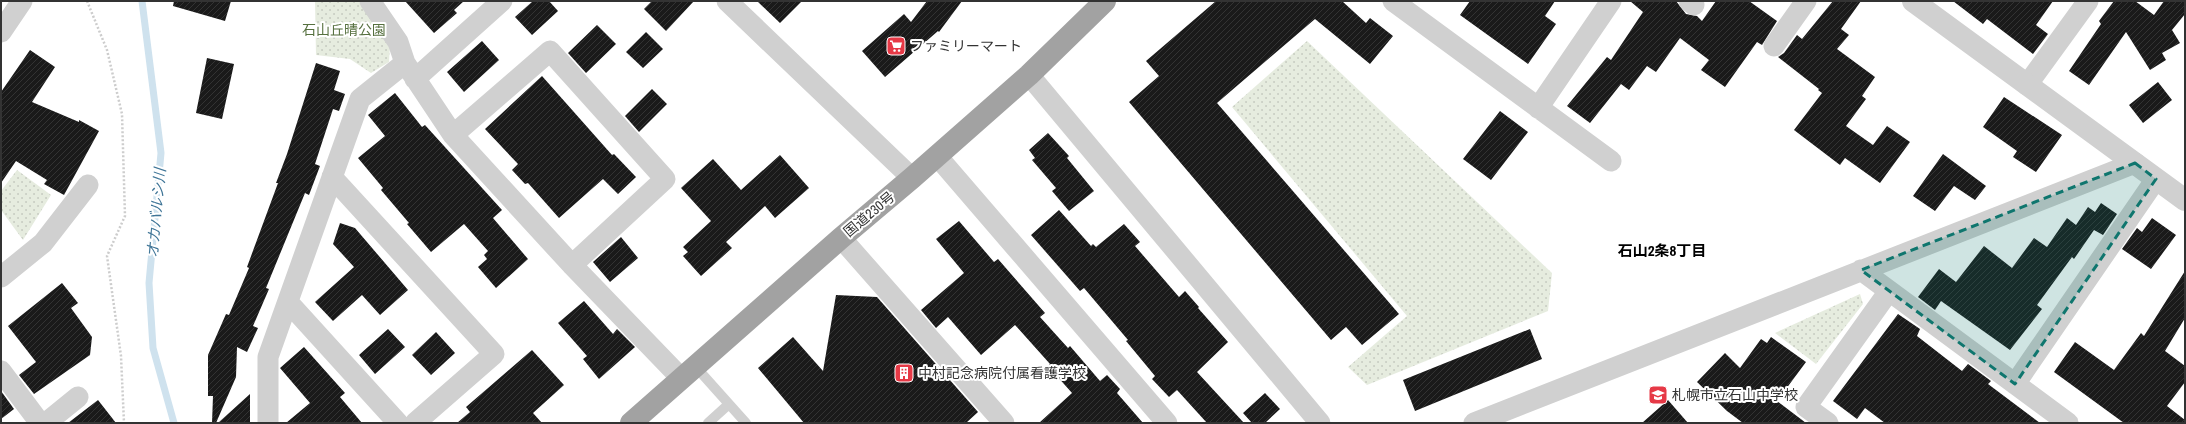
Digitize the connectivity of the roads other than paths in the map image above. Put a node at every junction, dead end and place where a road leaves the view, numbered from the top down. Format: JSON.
{"nodes":[{"id":1,"x":370,"y":1,"type":"edge"},
{"id":2,"x":502,"y":1,"type":"edge"},
{"id":3,"x":726,"y":1,"type":"edge"},
{"id":4,"x":1105,"y":1,"type":"edge"},
{"id":5,"x":1611,"y":1,"type":"edge"},
{"id":6,"x":1806,"y":1,"type":"edge"},
{"id":7,"x":1913,"y":1,"type":"edge"},
{"id":8,"x":2088,"y":1,"type":"edge"},
{"id":9,"x":1404,"y":4,"type":"edge"},
{"id":10,"x":1774,"y":46,"type":"dead end"},
{"id":11,"x":410,"y":71,"type":"junction"},
{"id":12,"x":1029,"y":75,"type":"junction"},
{"id":13,"x":2027,"y":85,"type":"junction"},
{"id":14,"x":1538,"y":108,"type":"junction"},
{"id":15,"x":453,"y":135,"type":"junction"},
{"id":16,"x":937,"y":156,"type":"junction"},
{"id":17,"x":1611,"y":161,"type":"dead end"},
{"id":18,"x":2135,"y":163,"type":"junction"},
{"id":19,"x":332,"y":177,"type":"junction"},
{"id":20,"x":912,"y":178,"type":"junction"},
{"id":21,"x":2156,"y":179,"type":"junction"},
{"id":22,"x":88,"y":185,"type":"dead end"},
{"id":23,"x":2185,"y":200,"type":"edge"},
{"id":24,"x":841,"y":238,"type":"junction"},
{"id":25,"x":572,"y":265,"type":"junction"},
{"id":26,"x":1860,"y":270,"type":"junction"},
{"id":27,"x":1,"y":277,"type":"edge"},
{"id":28,"x":1889,"y":291,"type":"junction"},
{"id":29,"x":288,"y":302,"type":"junction"},
{"id":30,"x":1,"y":371,"type":"edge"},
{"id":31,"x":688,"y":372,"type":"junction"},
{"id":32,"x":2015,"y":384,"type":"junction"},
{"id":33,"x":78,"y":397,"type":"dead end"},
{"id":34,"x":729,"y":404,"type":"junction"},
{"id":35,"x":40,"y":423,"type":"edge"},
{"id":36,"x":46,"y":423,"type":"edge"},
{"id":37,"x":268,"y":423,"type":"edge"},
{"id":38,"x":398,"y":423,"type":"edge"},
{"id":39,"x":415,"y":423,"type":"edge"},
{"id":40,"x":631,"y":423,"type":"edge"},
{"id":41,"x":708,"y":423,"type":"edge"},
{"id":42,"x":746,"y":423,"type":"edge"},
{"id":43,"x":1004,"y":423,"type":"edge"},
{"id":44,"x":1167,"y":423,"type":"edge"},
{"id":45,"x":1320,"y":423,"type":"edge"},
{"id":46,"x":1474,"y":423,"type":"edge"},
{"id":47,"x":1828,"y":423,"type":"edge"},
{"id":48,"x":2068,"y":423,"type":"edge"}],
"edges":[{"from":1,"to":11,"type":"street"},
{"from":2,"to":11,"type":"street"},
{"from":3,"to":20,"type":"street"},
{"from":4,"to":12,"type":"highway","name":"国道230号"},
{"from":5,"to":14,"type":"street"},
{"from":6,"to":10,"type":"street"},
{"from":7,"to":13,"type":"street"},
{"from":8,"to":13,"type":"street"},
{"from":9,"to":14,"type":"street"},
{"from":11,"to":15,"type":"street"},
{"from":11,"to":19,"type":"street"},
{"from":12,"to":16,"type":"highway","name":"国道230号"},
{"from":12,"to":45,"type":"street"},
{"from":13,"to":18,"type":"street"},
{"from":14,"to":17,"type":"street"},
{"from":15,"to":25,"type":"street"},
{"from":15,"to":25,"type":"street"},
{"from":16,"to":20,"type":"highway","name":"国道230号"},
{"from":16,"to":44,"type":"street"},
{"from":18,"to":21,"type":"street"},
{"from":18,"to":26,"type":"street"},
{"from":19,"to":29,"type":"street"},
{"from":19,"to":39,"type":"street"},
{"from":20,"to":24,"type":"highway","name":"国道230号"},
{"from":21,"to":23,"type":"street"},
{"from":21,"to":32,"type":"street"},
{"from":22,"to":27,"type":"street"},
{"from":24,"to":31,"type":"highway","name":"国道230号"},
{"from":24,"to":43,"type":"street"},
{"from":25,"to":31,"type":"street"},
{"from":26,"to":28,"type":"street"},
{"from":26,"to":46,"type":"street"},
{"from":28,"to":32,"type":"street"},
{"from":28,"to":47,"type":"street"},
{"from":29,"to":37,"type":"street"},
{"from":29,"to":38,"type":"street"},
{"from":30,"to":35,"type":"street"},
{"from":31,"to":34,"type":"lane"},
{"from":31,"to":40,"type":"highway","name":"国道230号"},
{"from":32,"to":48,"type":"street"},
{"from":33,"to":36,"type":"street"},
{"from":34,"to":41,"type":"lane"},
{"from":34,"to":42,"type":"lane"}]}
